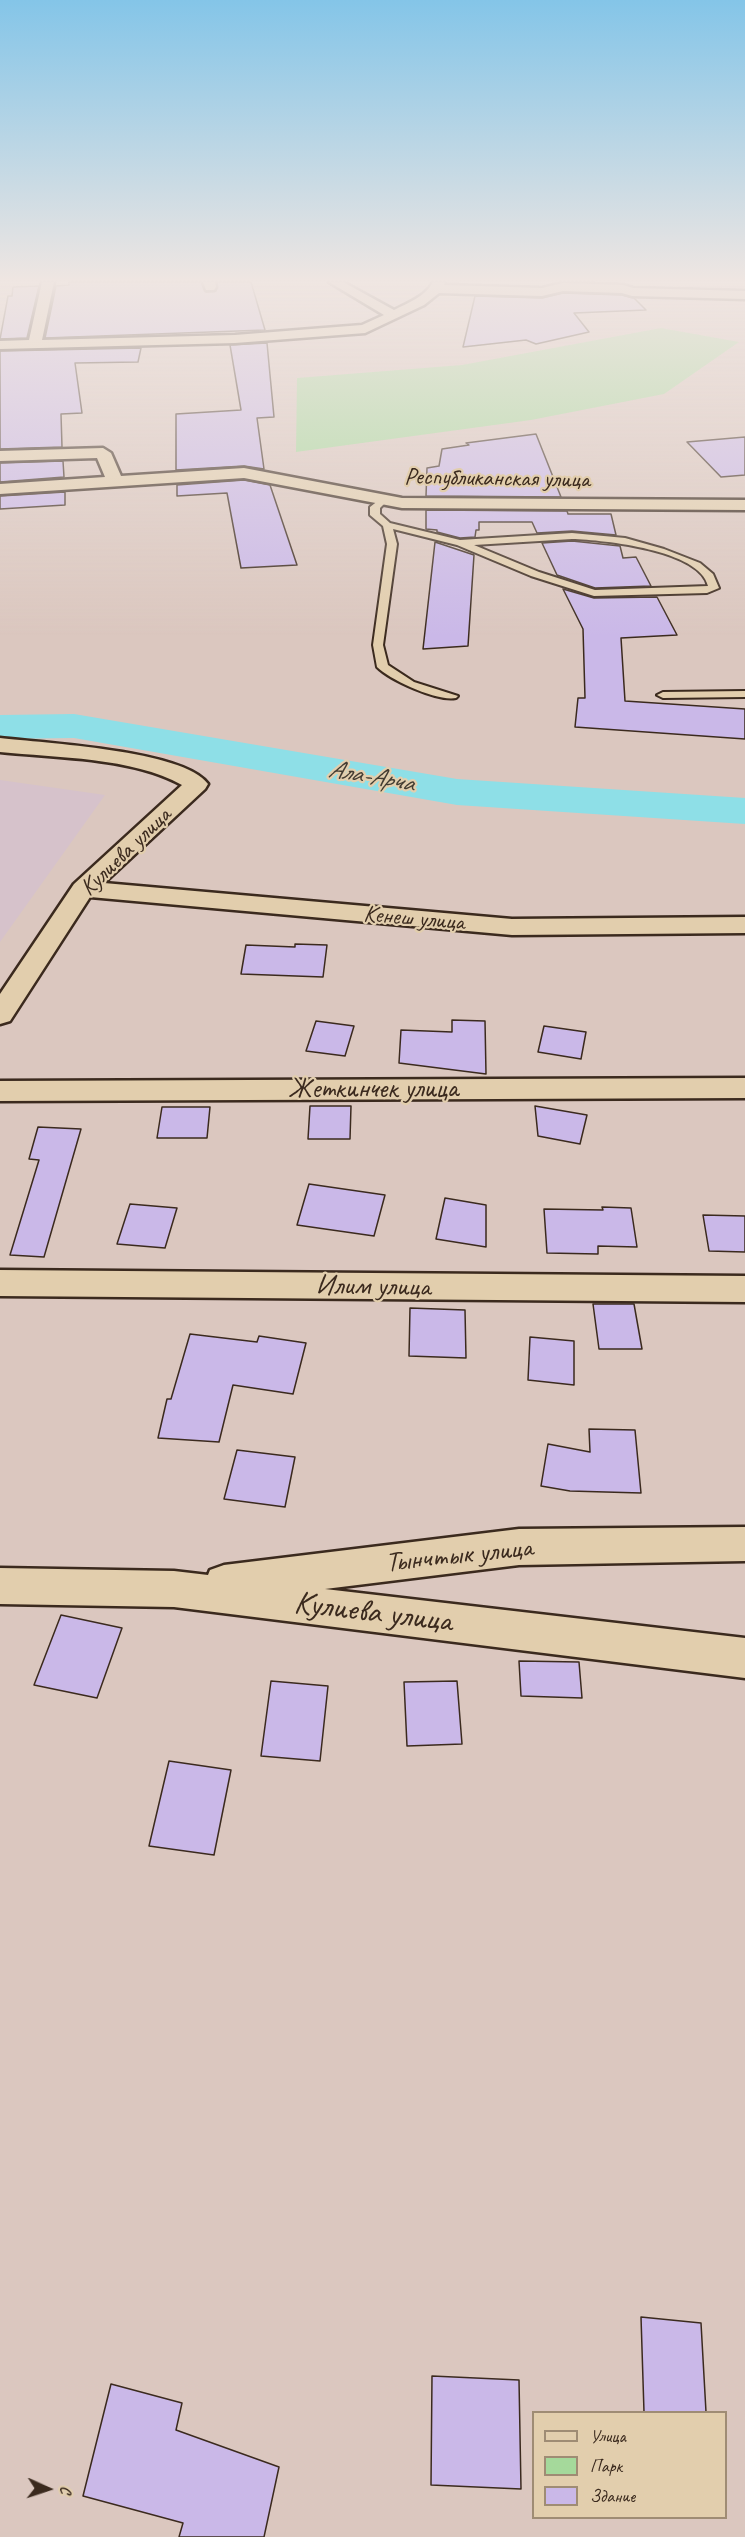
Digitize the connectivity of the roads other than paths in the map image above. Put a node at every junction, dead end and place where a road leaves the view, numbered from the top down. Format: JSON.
{"nodes":[{"id":1,"x":0,"y":456,"type":"edge"},
{"id":2,"x":115,"y":482,"type":"junction"},
{"id":3,"x":0,"y":489,"type":"edge"},
{"id":4,"x":384,"y":500,"type":"junction"},
{"id":5,"x":745,"y":505,"type":"edge"},
{"id":6,"x":387,"y":525,"type":"junction"},
{"id":7,"x":460,"y":543,"type":"junction"},
{"id":8,"x":663,"y":694,"type":"dead end"},
{"id":9,"x":745,"y":694,"type":"edge"},
{"id":10,"x":452,"y":696,"type":"dead end"},
{"id":11,"x":0,"y":745,"type":"edge"},
{"id":12,"x":83,"y":889,"type":"junction"},
{"id":13,"x":745,"y":925,"type":"edge"},
{"id":14,"x":0,"y":1015,"type":"edge"},
{"id":15,"x":745,"y":1088,"type":"edge"},
{"id":16,"x":0,"y":1091,"type":"edge"},
{"id":17,"x":0,"y":1283,"type":"edge"},
{"id":18,"x":745,"y":1289,"type":"edge"},
{"id":19,"x":745,"y":1544,"type":"edge"},
{"id":20,"x":0,"y":1586,"type":"edge"},
{"id":21,"x":174,"y":1589,"type":"junction"},
{"id":22,"x":745,"y":1658,"type":"edge"}],
"edges":[{"from":1,"to":2,"type":"street"},
{"from":2,"to":3,"type":"street","name":"Республиканская улица"},
{"from":2,"to":4,"type":"street","name":"Республиканская улица"},
{"from":4,"to":5,"type":"street","name":"Республиканская улица"},
{"from":4,"to":6,"type":"lane"},
{"from":6,"to":7,"type":"lane"},
{"from":6,"to":10,"type":"lane"},
{"from":7,"to":7,"type":"lane"},
{"from":8,"to":9,"type":"lane"},
{"from":11,"to":12,"type":"street","name":"Кулиева улица"},
{"from":12,"to":13,"type":"street","name":"Кенеш улица"},
{"from":12,"to":14,"type":"street","name":"Кулиева улица"},
{"from":15,"to":16,"type":"street","name":"Жеткинчек улица"},
{"from":17,"to":18,"type":"street","name":"Илим улица"},
{"from":19,"to":21,"type":"street","name":"Тынчтык улица"},
{"from":20,"to":21,"type":"street","name":"Кулиева улица"},
{"from":21,"to":22,"type":"street","name":"Кулиева улица"}]}
